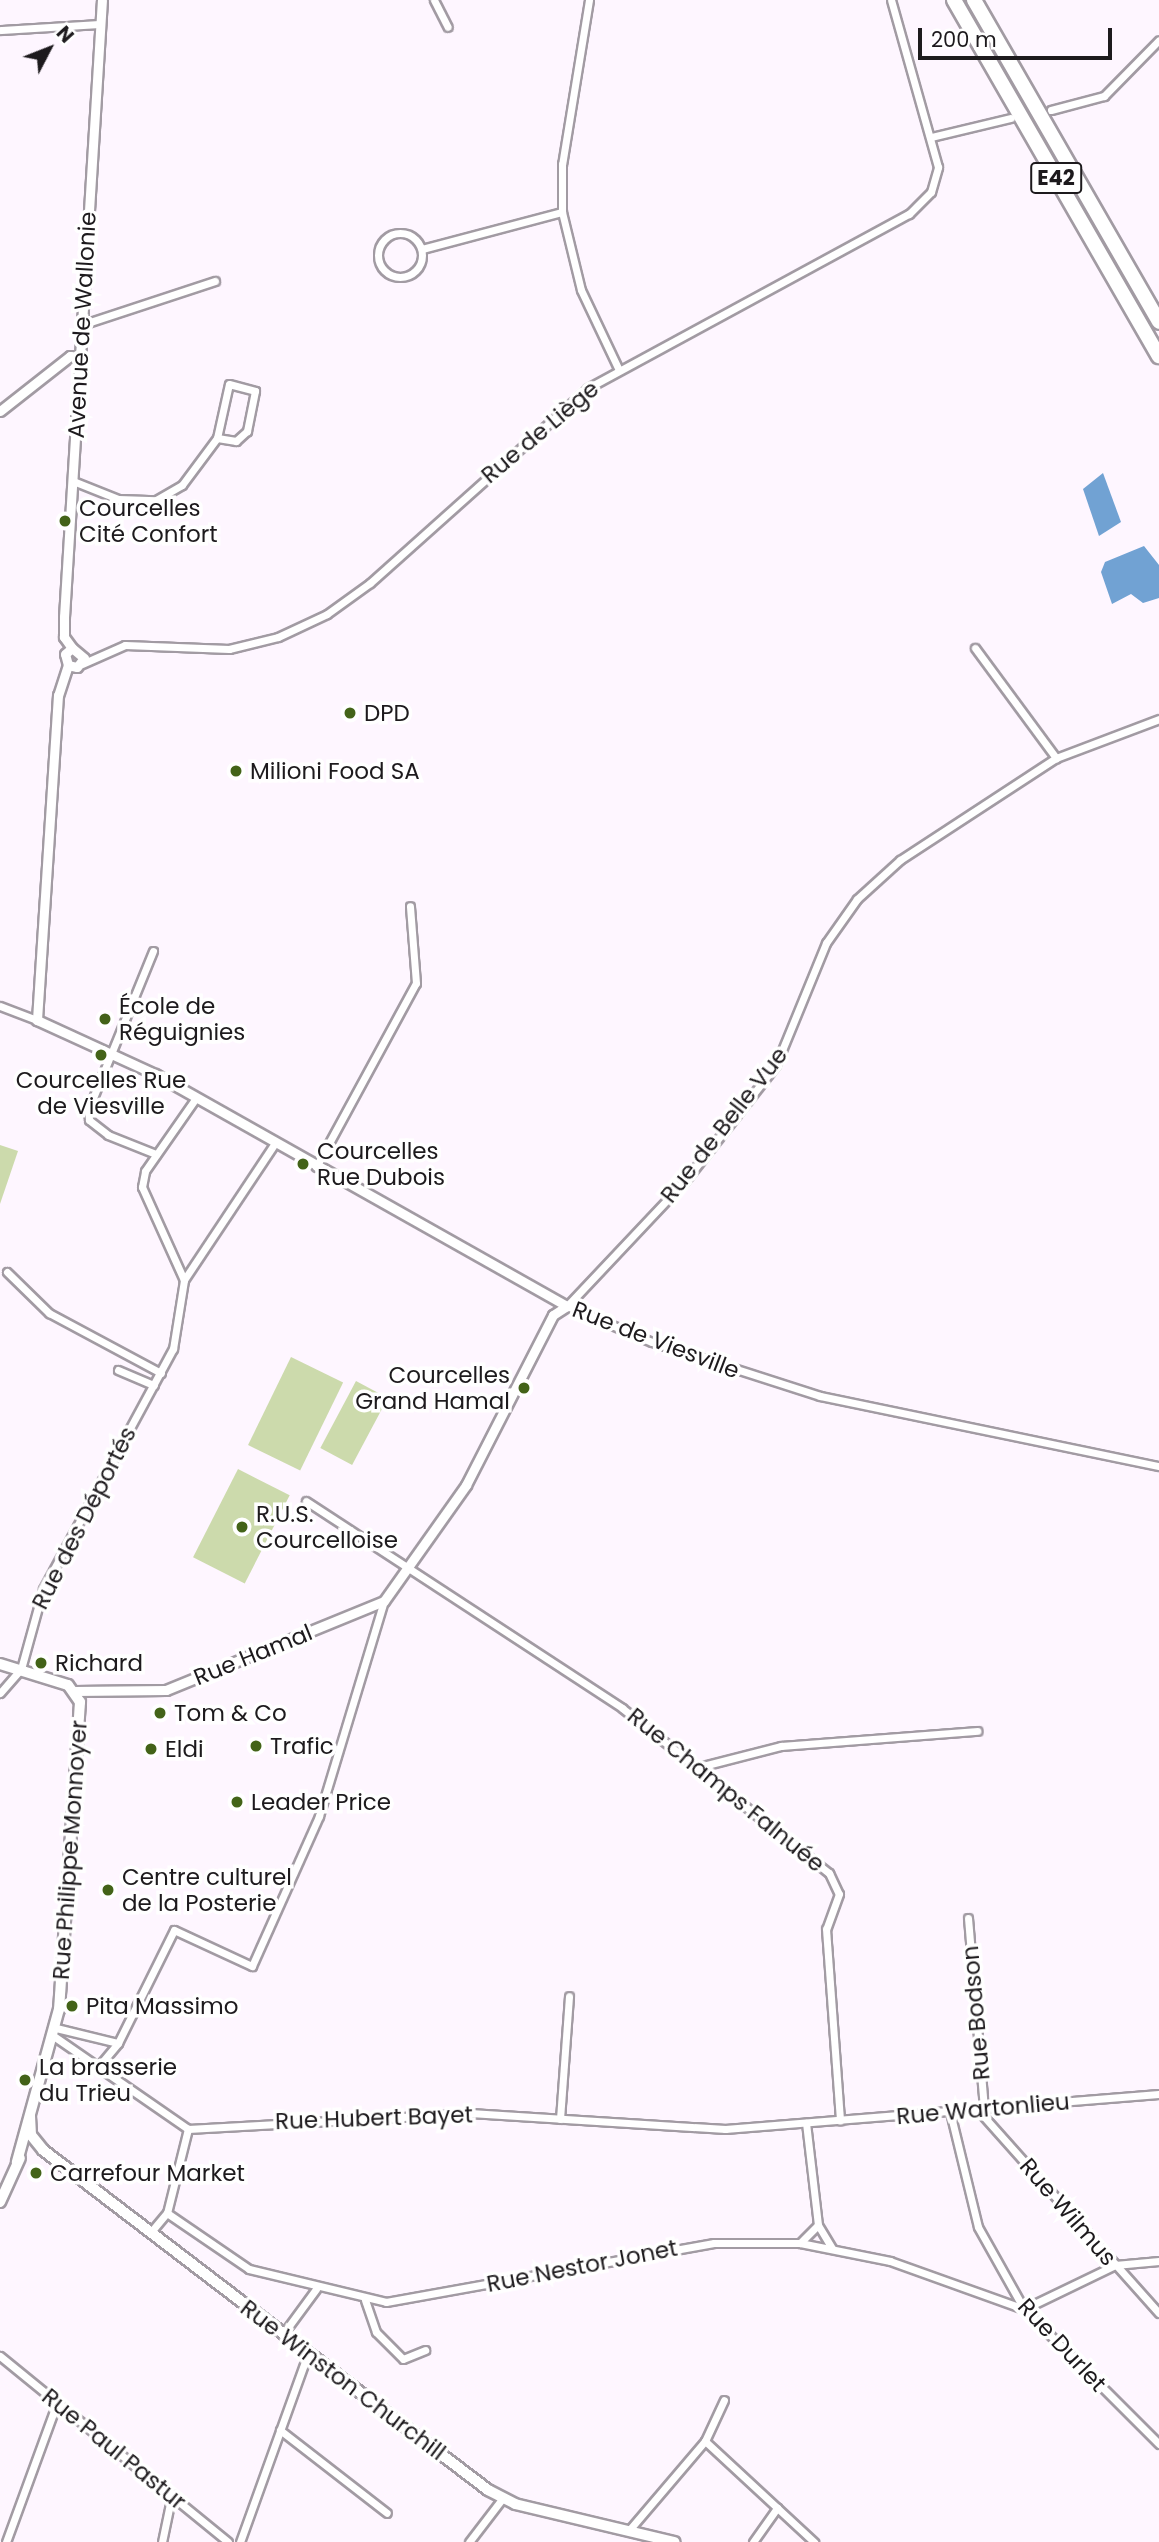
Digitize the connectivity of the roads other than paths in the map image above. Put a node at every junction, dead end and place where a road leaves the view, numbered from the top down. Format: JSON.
{"nodes":[{"id":1,"x":102,"y":0,"type":"edge"},
{"id":2,"x":434,"y":0,"type":"edge"},
{"id":3,"x":589,"y":0,"type":"edge"},
{"id":4,"x":891,"y":0,"type":"edge"},
{"id":5,"x":954,"y":0,"type":"edge"},
{"id":6,"x":974,"y":0,"type":"edge"},
{"id":7,"x":100,"y":24,"type":"junction"},
{"id":8,"x":448,"y":27,"type":"dead end"},
{"id":9,"x":0,"y":30,"type":"edge"},
{"id":10,"x":1159,"y":40,"type":"edge"},
{"id":11,"x":1051,"y":110,"type":"dead end"},
{"id":12,"x":1011,"y":118,"type":"dead end"},
{"id":13,"x":932,"y":137,"type":"junction"},
{"id":14,"x":562,"y":212,"type":"junction"},
{"id":15,"x":422,"y":249,"type":"junction"},
{"id":16,"x":215,"y":281,"type":"dead end"},
{"id":17,"x":1159,"y":322,"type":"edge"},
{"id":18,"x":81,"y":325,"type":"junction"},
{"id":19,"x":1159,"y":356,"type":"edge"},
{"id":20,"x":79,"y":357,"type":"junction"},
{"id":21,"x":618,"y":368,"type":"junction"},
{"id":22,"x":0,"y":411,"type":"edge"},
{"id":23,"x":217,"y":438,"type":"junction"},
{"id":24,"x":73,"y":481,"type":"junction"},
{"id":25,"x":72,"y":648,"type":"junction"},
{"id":26,"x":975,"y":648,"type":"dead end"},
{"id":27,"x":83,"y":652,"type":"junction"},
{"id":28,"x":99,"y":655,"type":"junction"},
{"id":29,"x":82,"y":664,"type":"junction"},
{"id":30,"x":68,"y":665,"type":"junction"},
{"id":31,"x":1159,"y":719,"type":"edge"},
{"id":32,"x":1055,"y":758,"type":"junction"},
{"id":33,"x":410,"y":906,"type":"dead end"},
{"id":34,"x":153,"y":951,"type":"dead end"},
{"id":35,"x":0,"y":1006,"type":"edge"},
{"id":36,"x":37,"y":1020,"type":"junction"},
{"id":37,"x":113,"y":1055,"type":"junction"},
{"id":38,"x":196,"y":1098,"type":"junction"},
{"id":39,"x":275,"y":1143,"type":"junction"},
{"id":40,"x":156,"y":1154,"type":"junction"},
{"id":41,"x":316,"y":1167,"type":"junction"},
{"id":42,"x":6,"y":1272,"type":"dead end"},
{"id":43,"x":184,"y":1280,"type":"junction"},
{"id":44,"x":567,"y":1306,"type":"junction"},
{"id":45,"x":118,"y":1370,"type":"dead end"},
{"id":46,"x":161,"y":1373,"type":"junction"},
{"id":47,"x":154,"y":1385,"type":"junction"},
{"id":48,"x":1159,"y":1465,"type":"edge"},
{"id":49,"x":306,"y":1501,"type":"dead end"},
{"id":50,"x":411,"y":1567,"type":"junction"},
{"id":51,"x":384,"y":1601,"type":"junction"},
{"id":52,"x":0,"y":1664,"type":"edge"},
{"id":53,"x":21,"y":1669,"type":"junction"},
{"id":54,"x":75,"y":1691,"type":"junction"},
{"id":55,"x":0,"y":1693,"type":"edge"},
{"id":56,"x":977,"y":1731,"type":"dead end"},
{"id":57,"x":699,"y":1768,"type":"junction"},
{"id":58,"x":968,"y":1918,"type":"dead end"},
{"id":59,"x":569,"y":1996,"type":"dead end"},
{"id":60,"x":55,"y":2032,"type":"junction"},
{"id":61,"x":118,"y":2043,"type":"junction"},
{"id":62,"x":98,"y":2067,"type":"junction"},
{"id":63,"x":1159,"y":2094,"type":"edge"},
{"id":64,"x":981,"y":2109,"type":"junction"},
{"id":65,"x":950,"y":2112,"type":"junction"},
{"id":66,"x":560,"y":2119,"type":"junction"},
{"id":67,"x":840,"y":2120,"type":"junction"},
{"id":68,"x":806,"y":2123,"type":"junction"},
{"id":69,"x":188,"y":2129,"type":"junction"},
{"id":70,"x":28,"y":2142,"type":"junction"},
{"id":71,"x":0,"y":2202,"type":"edge"},
{"id":72,"x":167,"y":2213,"type":"junction"},
{"id":73,"x":818,"y":2225,"type":"junction"},
{"id":74,"x":150,"y":2233,"type":"junction"},
{"id":75,"x":800,"y":2243,"type":"junction"},
{"id":76,"x":832,"y":2248,"type":"junction"},
{"id":77,"x":1159,"y":2261,"type":"edge"},
{"id":78,"x":1115,"y":2265,"type":"junction"},
{"id":79,"x":316,"y":2289,"type":"junction"},
{"id":80,"x":365,"y":2300,"type":"junction"},
{"id":81,"x":1024,"y":2309,"type":"junction"},
{"id":82,"x":1159,"y":2314,"type":"edge"},
{"id":83,"x":283,"y":2334,"type":"junction"},
{"id":84,"x":425,"y":2350,"type":"dead end"},
{"id":85,"x":308,"y":2353,"type":"junction"},
{"id":86,"x":0,"y":2356,"type":"edge"},
{"id":87,"x":724,"y":2400,"type":"dead end"},
{"id":88,"x":57,"y":2403,"type":"junction"},
{"id":89,"x":280,"y":2430,"type":"junction"},
{"id":90,"x":705,"y":2441,"type":"junction"},
{"id":91,"x":1159,"y":2444,"type":"edge"},
{"id":92,"x":172,"y":2494,"type":"junction"},
{"id":93,"x":502,"y":2499,"type":"junction"},
{"id":94,"x":777,"y":2508,"type":"junction"},
{"id":95,"x":387,"y":2513,"type":"dead end"},
{"id":96,"x":630,"y":2529,"type":"junction"},
{"id":97,"x":6,"y":2542,"type":"edge"},
{"id":98,"x":162,"y":2542,"type":"edge"},
{"id":99,"x":228,"y":2542,"type":"edge"},
{"id":100,"x":240,"y":2542,"type":"edge"},
{"id":101,"x":469,"y":2542,"type":"edge"},
{"id":102,"x":674,"y":2542,"type":"edge"},
{"id":103,"x":753,"y":2542,"type":"edge"},
{"id":104,"x":814,"y":2542,"type":"edge"}],
"edges":[{"from":1,"to":7,"type":"street","name":"Avenue de Wallonie"},
{"from":2,"to":8,"type":"street"},
{"from":3,"to":14,"type":"street"},
{"from":4,"to":13,"type":"street","name":"Rue de Liège"},
{"from":5,"to":19,"type":"highway","number":"E42"},
{"from":6,"to":17,"type":"highway","number":"E42"},
{"from":7,"to":9,"type":"street"},
{"from":7,"to":18,"type":"street","name":"Avenue de Wallonie"},
{"from":10,"to":11,"type":"street"},
{"from":12,"to":13,"type":"street"},
{"from":13,"to":21,"type":"street","name":"Rue de Liège"},
{"from":14,"to":15,"type":"street"},
{"from":14,"to":21,"type":"street"},
{"from":15,"to":15,"type":"street"},
{"from":16,"to":18,"type":"street"},
{"from":18,"to":20,"type":"street","name":"Avenue de Wallonie"},
{"from":20,"to":22,"type":"street"},
{"from":20,"to":24,"type":"street","name":"Avenue de Wallonie"},
{"from":21,"to":28,"type":"street","name":"Rue de Liège"},
{"from":23,"to":23,"type":"street"},
{"from":23,"to":24,"type":"street"},
{"from":24,"to":25,"type":"street","name":"Avenue de Wallonie"},
{"from":25,"to":27,"type":"street"},
{"from":25,"to":30,"type":"street"},
{"from":26,"to":32,"type":"street"},
{"from":27,"to":28,"type":"street","name":"Rue de Liège"},
{"from":27,"to":29,"type":"street"},
{"from":28,"to":29,"type":"street","name":"Rue de Liège"},
{"from":29,"to":30,"type":"street"},
{"from":30,"to":36,"type":"street"},
{"from":31,"to":32,"type":"street","name":"Rue de Belle Vue"},
{"from":32,"to":44,"type":"street","name":"Rue de Belle Vue"},
{"from":33,"to":41,"type":"street"},
{"from":34,"to":37,"type":"street"},
{"from":35,"to":36,"type":"street"},
{"from":36,"to":37,"type":"street","name":"Rue de Viesville"},
{"from":37,"to":38,"type":"street","name":"Rue de Viesville"},
{"from":37,"to":40,"type":"street"},
{"from":38,"to":39,"type":"street","name":"Rue de Viesville"},
{"from":38,"to":40,"type":"street","name":"Rue des Déportés"},
{"from":39,"to":41,"type":"street","name":"Rue de Viesville"},
{"from":39,"to":43,"type":"street"},
{"from":40,"to":43,"type":"street","name":"Rue des Déportés"},
{"from":41,"to":44,"type":"street","name":"Rue de Viesville"},
{"from":42,"to":46,"type":"street"},
{"from":43,"to":46,"type":"street","name":"Rue des Déportés"},
{"from":44,"to":48,"type":"street","name":"Rue de Viesville"},
{"from":44,"to":50,"type":"street","name":"Rue Hamal"},
{"from":45,"to":47,"type":"street"},
{"from":46,"to":47,"type":"street","name":"Rue des Déportés"},
{"from":47,"to":53,"type":"street","name":"Rue des Déportés"},
{"from":49,"to":50,"type":"street"},
{"from":50,"to":51,"type":"street","name":"Rue Hamal"},
{"from":50,"to":57,"type":"street","name":"Rue Champs Falnuée"},
{"from":51,"to":54,"type":"street","name":"Rue Hamal"},
{"from":51,"to":61,"type":"street"},
{"from":52,"to":53,"type":"main road","name":"Rue Philippe Monnoyer"},
{"from":53,"to":54,"type":"main road","name":"Rue Philippe Monnoyer"},
{"from":53,"to":55,"type":"street"},
{"from":54,"to":60,"type":"main road","name":"Rue Philippe Monnoyer"},
{"from":56,"to":57,"type":"street"},
{"from":57,"to":67,"type":"street","name":"Rue Champs Falnuée"},
{"from":58,"to":64,"type":"street","name":"Rue Bodson"},
{"from":59,"to":66,"type":"street"},
{"from":60,"to":61,"type":"street"},
{"from":60,"to":62,"type":"street"},
{"from":60,"to":70,"type":"main road","name":"Rue Philippe Monnoyer"},
{"from":61,"to":62,"type":"street"},
{"from":62,"to":69,"type":"street"},
{"from":63,"to":64,"type":"street","name":"Rue Wartonlieu"},
{"from":64,"to":65,"type":"street","name":"Rue Wartonlieu"},
{"from":64,"to":78,"type":"street","name":"Rue Wilmus"},
{"from":65,"to":67,"type":"street","name":"Rue Wartonlieu"},
{"from":65,"to":81,"type":"street","name":"Rue Durlet"},
{"from":66,"to":68,"type":"street","name":"Rue Hubert Bayet"},
{"from":66,"to":69,"type":"street","name":"Rue Hubert Bayet"},
{"from":67,"to":68,"type":"street","name":"Rue Wartonlieu"},
{"from":68,"to":73,"type":"street"},
{"from":69,"to":72,"type":"street"},
{"from":70,"to":71,"type":"main road","name":"Rue Philippe Monnoyer"},
{"from":70,"to":74,"type":"main road","name":"Rue Winston Churchill"},
{"from":72,"to":74,"type":"street"},
{"from":72,"to":79,"type":"street","name":"Rue Nestor Jonet"},
{"from":73,"to":75,"type":"street"},
{"from":73,"to":76,"type":"street"},
{"from":74,"to":83,"type":"main road","name":"Rue Winston Churchill"},
{"from":75,"to":76,"type":"street","name":"Rue Nestor Jonet"},
{"from":75,"to":80,"type":"street","name":"Rue Nestor Jonet"},
{"from":76,"to":81,"type":"street","name":"Rue Nestor Jonet"},
{"from":77,"to":78,"type":"street"},
{"from":78,"to":81,"type":"street"},
{"from":78,"to":82,"type":"street","name":"Rue Wilmus"},
{"from":79,"to":80,"type":"street","name":"Rue Nestor Jonet"},
{"from":79,"to":83,"type":"street"},
{"from":80,"to":84,"type":"street"},
{"from":81,"to":91,"type":"street","name":"Rue Durlet"},
{"from":83,"to":85,"type":"main road","name":"Rue Winston Churchill"},
{"from":85,"to":89,"type":"street"},
{"from":85,"to":93,"type":"main road","name":"Rue Winston Churchill"},
{"from":86,"to":88,"type":"street","name":"Rue Paul Pastur"},
{"from":87,"to":90,"type":"street"},
{"from":88,"to":92,"type":"street","name":"Rue Paul Pastur"},
{"from":88,"to":97,"type":"street"},
{"from":89,"to":95,"type":"street"},
{"from":89,"to":100,"type":"street"},
{"from":90,"to":94,"type":"street"},
{"from":90,"to":96,"type":"street"},
{"from":92,"to":98,"type":"street"},
{"from":92,"to":99,"type":"street","name":"Rue Paul Pastur"},
{"from":93,"to":96,"type":"main road","name":"Rue Winston Churchill"},
{"from":93,"to":101,"type":"street"},
{"from":94,"to":103,"type":"street"},
{"from":94,"to":104,"type":"street"},
{"from":96,"to":102,"type":"main road","name":"Rue Winston Churchill"}]}
